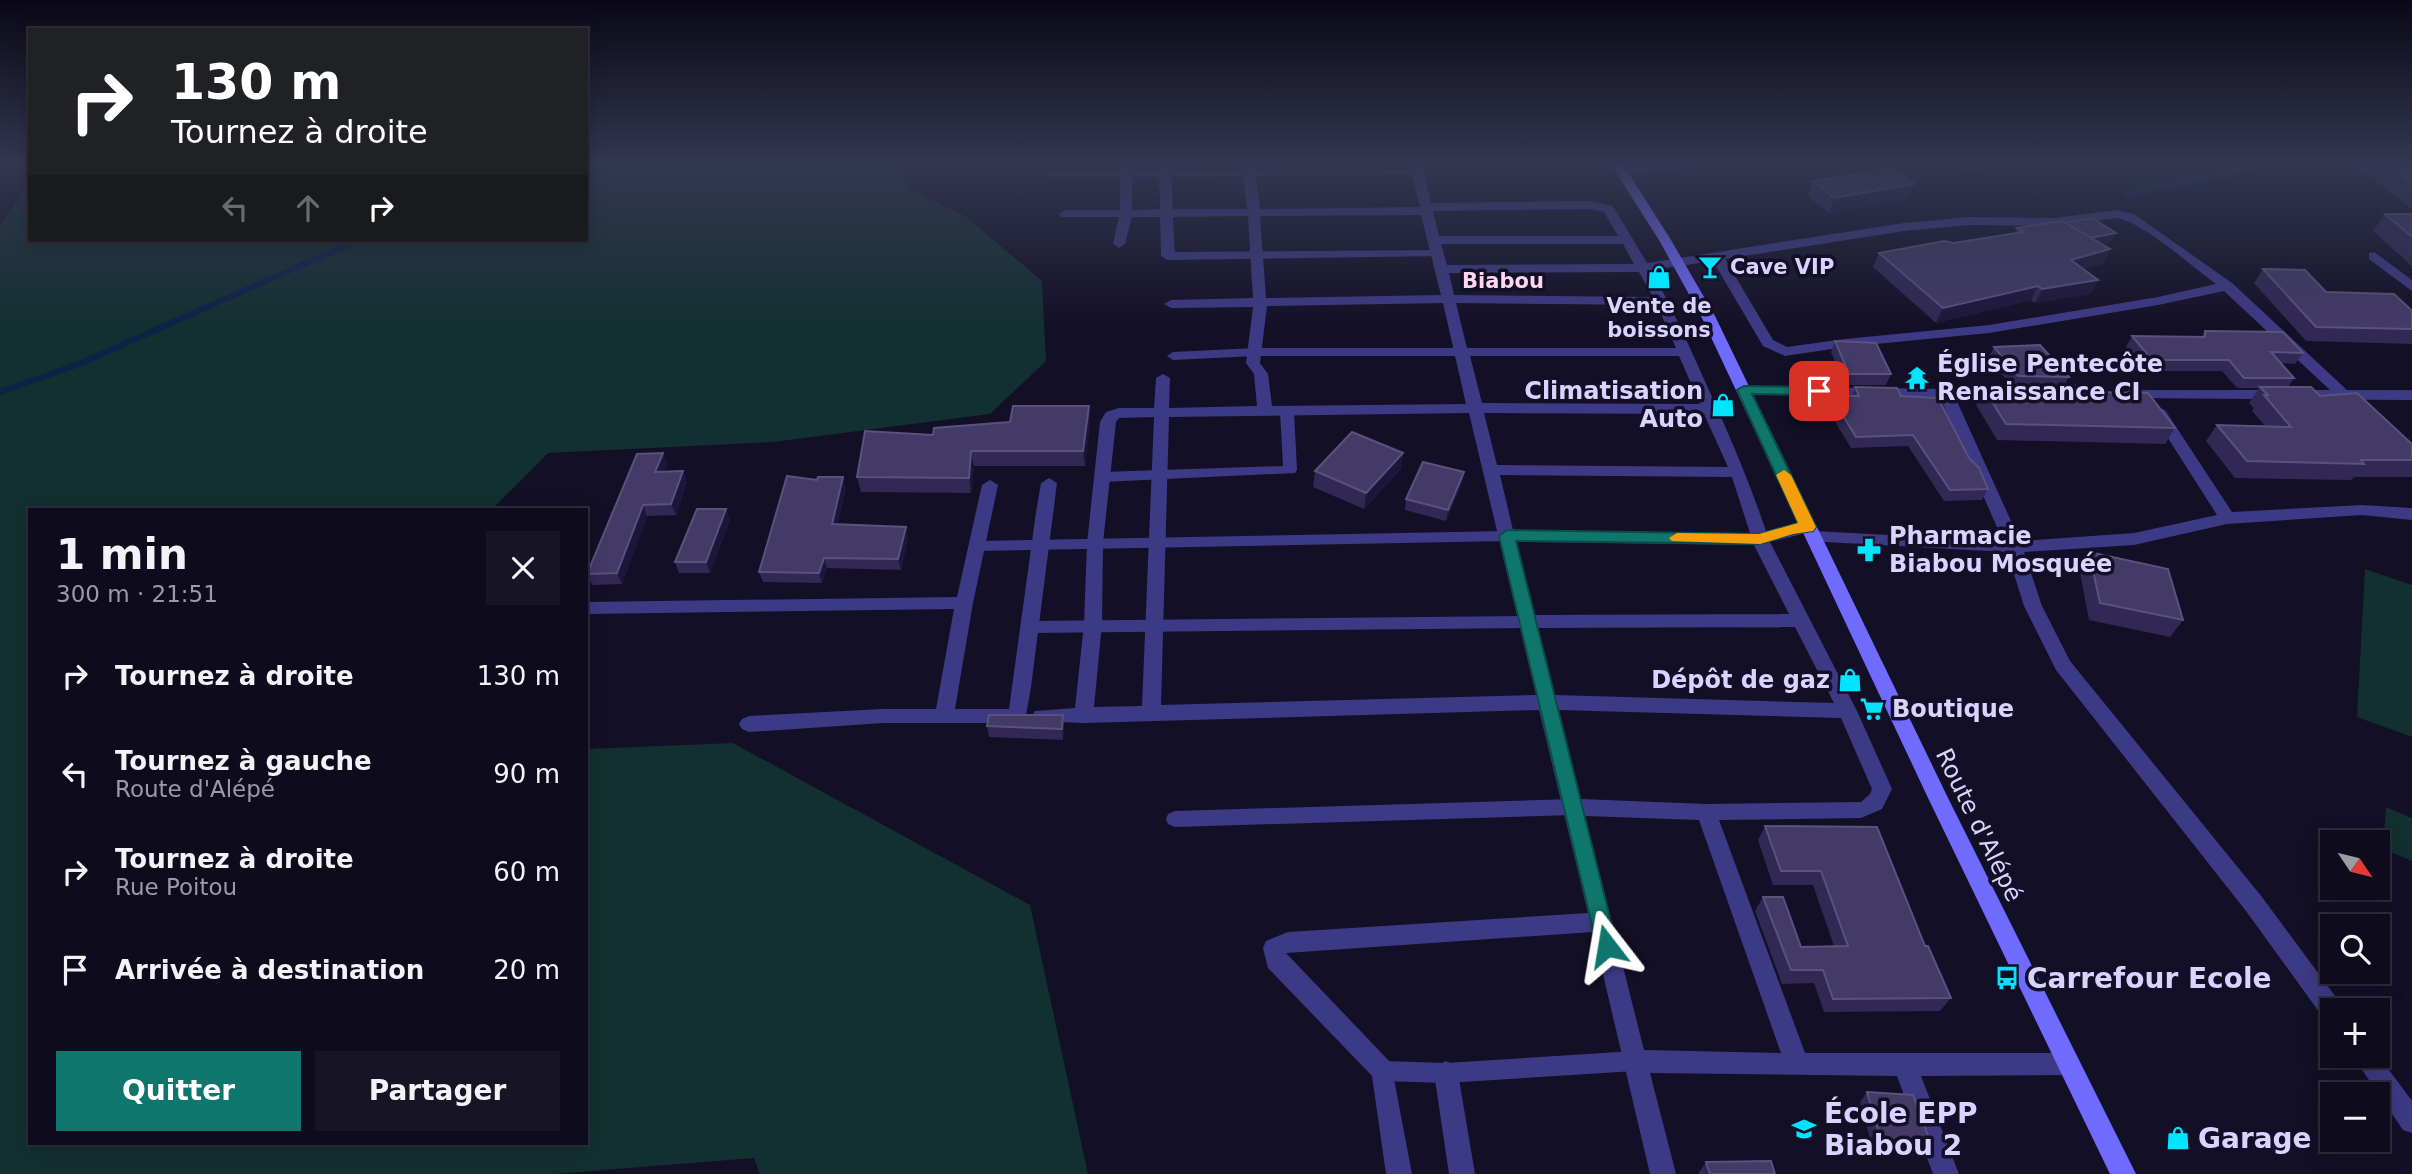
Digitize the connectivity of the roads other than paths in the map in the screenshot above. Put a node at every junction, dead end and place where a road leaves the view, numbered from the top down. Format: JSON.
{"nodes":[{"id":1,"x":1125,"y":218,"type":"edge"},
{"id":2,"x":1168,"y":218,"type":"edge"},
{"id":3,"x":1254,"y":218,"type":"edge"},
{"id":4,"x":1429,"y":218,"type":"edge"},
{"id":5,"x":1614,"y":218,"type":"edge"},
{"id":6,"x":1650,"y":218,"type":"edge"},
{"id":7,"x":2087,"y":218,"type":"edge"},
{"id":8,"x":2131,"y":218,"type":"edge"},
{"id":9,"x":1626,"y":240,"type":"junction"},
{"id":10,"x":1119,"y":244,"type":"dead end"},
{"id":11,"x":1438,"y":254,"type":"junction"},
{"id":12,"x":1255,"y":255,"type":"junction"},
{"id":13,"x":1168,"y":256,"type":"joint"},
{"id":14,"x":1717,"y":256,"type":"junction"},
{"id":15,"x":2374,"y":256,"type":"dead end"},
{"id":16,"x":1678,"y":262,"type":"junction"},
{"id":17,"x":1641,"y":268,"type":"junction"},
{"id":18,"x":2227,"y":286,"type":"junction"},
{"id":19,"x":2412,"y":287,"type":"edge"},
{"id":20,"x":1449,"y":299,"type":"junction"},
{"id":21,"x":1662,"y":301,"type":"junction"},
{"id":22,"x":1171,"y":304,"type":"dead end"},
{"id":23,"x":1260,"y":304,"type":"junction"},
{"id":24,"x":1255,"y":352,"type":"junction"},
{"id":25,"x":1462,"y":352,"type":"junction"},
{"id":26,"x":1685,"y":352,"type":"junction"},
{"id":27,"x":1172,"y":356,"type":"dead end"},
{"id":28,"x":1163,"y":378,"type":"dead end"},
{"id":29,"x":1744,"y":390,"type":"junction"},
{"id":30,"x":1945,"y":392,"type":"junction"},
{"id":31,"x":2026,"y":393,"type":"edge"},
{"id":32,"x":2108,"y":395,"type":"edge"},
{"id":33,"x":2343,"y":395,"type":"junction"},
{"id":34,"x":2412,"y":395,"type":"edge"},
{"id":35,"x":2148,"y":396,"type":"junction"},
{"id":36,"x":1475,"y":408,"type":"junction"},
{"id":37,"x":1711,"y":409,"type":"junction"},
{"id":38,"x":1265,"y":411,"type":"junction"},
{"id":39,"x":1160,"y":412,"type":"junction"},
{"id":40,"x":1287,"y":412,"type":"junction"},
{"id":41,"x":1490,"y":470,"type":"junction"},
{"id":42,"x":1738,"y":472,"type":"junction"},
{"id":43,"x":1158,"y":474,"type":"junction"},
{"id":44,"x":1102,"y":477,"type":"junction"},
{"id":45,"x":1049,"y":484,"type":"dead end"},
{"id":46,"x":990,"y":485,"type":"dead end"},
{"id":47,"x":2412,"y":514,"type":"edge"},
{"id":48,"x":2227,"y":518,"type":"junction"},
{"id":49,"x":1811,"y":532,"type":"junction"},
{"id":50,"x":1507,"y":536,"type":"junction"},
{"id":51,"x":1760,"y":539,"type":"junction"},
{"id":52,"x":1095,"y":543,"type":"junction"},
{"id":53,"x":1156,"y":544,"type":"junction"},
{"id":54,"x":1037,"y":545,"type":"junction"},
{"id":55,"x":978,"y":546,"type":"junction"},
{"id":56,"x":2014,"y":547,"type":"junction"},
{"id":57,"x":964,"y":603,"type":"junction"},
{"id":58,"x":588,"y":608,"type":"edge"},
{"id":59,"x":1802,"y":620,"type":"junction"},
{"id":60,"x":1528,"y":622,"type":"junction"},
{"id":61,"x":1093,"y":624,"type":"junction"},
{"id":62,"x":1153,"y":624,"type":"junction"},
{"id":63,"x":1030,"y":626,"type":"junction"},
{"id":64,"x":1547,"y":702,"type":"junction"},
{"id":65,"x":1847,"y":711,"type":"junction"},
{"id":66,"x":1151,"y":712,"type":"junction"},
{"id":67,"x":1018,"y":716,"type":"junction"},
{"id":68,"x":1084,"y":716,"type":"junction"},
{"id":69,"x":944,"y":717,"type":"junction"},
{"id":70,"x":749,"y":724,"type":"dead end"},
{"id":71,"x":1573,"y":807,"type":"junction"},
{"id":72,"x":1706,"y":812,"type":"junction"},
{"id":73,"x":1175,"y":819,"type":"dead end"},
{"id":74,"x":1601,"y":922,"type":"junction"},
{"id":75,"x":2323,"y":998,"type":"edge"},
{"id":76,"x":1635,"y":1061,"type":"junction"},
{"id":77,"x":1904,"y":1063,"type":"junction"},
{"id":78,"x":2067,"y":1064,"type":"junction"},
{"id":79,"x":1797,"y":1065,"type":"junction"},
{"id":80,"x":2373,"y":1068,"type":"edge"},
{"id":81,"x":1383,"y":1071,"type":"junction"},
{"id":82,"x":1446,"y":1073,"type":"junction"},
{"id":83,"x":2412,"y":1121,"type":"edge"},
{"id":84,"x":1399,"y":1174,"type":"edge"},
{"id":85,"x":1462,"y":1174,"type":"edge"},
{"id":86,"x":1663,"y":1174,"type":"edge"},
{"id":87,"x":1946,"y":1174,"type":"edge"},
{"id":88,"x":2123,"y":1174,"type":"edge"}],
"edges":[{"from":1,"to":10,"type":"street"},
{"from":2,"to":13,"type":"street"},
{"from":3,"to":12,"type":"street"},
{"from":4,"to":11,"type":"street"},
{"from":5,"to":9,"type":"street"},
{"from":6,"to":16,"type":"main road","name":"Route d'Alépé"},
{"from":7,"to":14,"type":"street"},
{"from":8,"to":18,"type":"street"},
{"from":9,"to":11,"type":"street"},
{"from":9,"to":17,"type":"street"},
{"from":11,"to":12,"type":"street"},
{"from":11,"to":17,"type":"street"},
{"from":11,"to":20,"type":"street"},
{"from":12,"to":13,"type":"street"},
{"from":12,"to":23,"type":"street"},
{"from":14,"to":16,"type":"street"},
{"from":14,"to":18,"type":"street"},
{"from":15,"to":19,"type":"street"},
{"from":16,"to":17,"type":"street"},
{"from":16,"to":29,"type":"main road","name":"Route d'Alépé"},
{"from":17,"to":21,"type":"street"},
{"from":18,"to":33,"type":"street"},
{"from":20,"to":21,"type":"street"},
{"from":20,"to":23,"type":"street"},
{"from":20,"to":25,"type":"street"},
{"from":21,"to":26,"type":"street"},
{"from":22,"to":23,"type":"street"},
{"from":23,"to":24,"type":"street"},
{"from":24,"to":25,"type":"street"},
{"from":24,"to":27,"type":"street"},
{"from":24,"to":38,"type":"street"},
{"from":25,"to":26,"type":"street"},
{"from":25,"to":36,"type":"street"},
{"from":26,"to":37,"type":"street"},
{"from":28,"to":39,"type":"street"},
{"from":29,"to":30,"type":"street"},
{"from":29,"to":49,"type":"main road","name":"Route d'Alépé"},
{"from":30,"to":31,"type":"street"},
{"from":30,"to":56,"type":"street"},
{"from":32,"to":35,"type":"street"},
{"from":33,"to":34,"type":"street"},
{"from":33,"to":35,"type":"street"},
{"from":35,"to":48,"type":"street"},
{"from":36,"to":37,"type":"street"},
{"from":36,"to":40,"type":"street"},
{"from":36,"to":41,"type":"street"},
{"from":37,"to":42,"type":"street"},
{"from":38,"to":39,"type":"street"},
{"from":38,"to":40,"type":"street"},
{"from":39,"to":43,"type":"street"},
{"from":39,"to":44,"type":"street"},
{"from":40,"to":43,"type":"street"},
{"from":41,"to":42,"type":"street"},
{"from":41,"to":50,"type":"street"},
{"from":42,"to":51,"type":"street"},
{"from":43,"to":44,"type":"street"},
{"from":43,"to":53,"type":"street"},
{"from":44,"to":52,"type":"street"},
{"from":45,"to":54,"type":"street"},
{"from":46,"to":55,"type":"street"},
{"from":47,"to":48,"type":"street"},
{"from":48,"to":56,"type":"street"},
{"from":49,"to":51,"type":"street"},
{"from":49,"to":56,"type":"street"},
{"from":49,"to":78,"type":"main road","name":"Route d'Alépé"},
{"from":50,"to":51,"type":"street"},
{"from":50,"to":53,"type":"street"},
{"from":50,"to":60,"type":"street"},
{"from":51,"to":59,"type":"street"},
{"from":52,"to":53,"type":"street"},
{"from":52,"to":54,"type":"street"},
{"from":52,"to":61,"type":"street"},
{"from":53,"to":62,"type":"street"},
{"from":54,"to":55,"type":"street"},
{"from":54,"to":63,"type":"street"},
{"from":55,"to":57,"type":"street"},
{"from":56,"to":75,"type":"street"},
{"from":57,"to":58,"type":"street"},
{"from":57,"to":69,"type":"street"},
{"from":59,"to":60,"type":"street"},
{"from":59,"to":65,"type":"street"},
{"from":60,"to":62,"type":"street"},
{"from":60,"to":64,"type":"street"},
{"from":61,"to":62,"type":"street"},
{"from":61,"to":63,"type":"street"},
{"from":61,"to":68,"type":"street"},
{"from":62,"to":66,"type":"street"},
{"from":63,"to":67,"type":"street"},
{"from":64,"to":65,"type":"street"},
{"from":64,"to":66,"type":"street"},
{"from":64,"to":71,"type":"street"},
{"from":65,"to":72,"type":"street"},
{"from":66,"to":68,"type":"street"},
{"from":67,"to":68,"type":"street"},
{"from":67,"to":69,"type":"street"},
{"from":69,"to":70,"type":"street"},
{"from":71,"to":72,"type":"street"},
{"from":71,"to":73,"type":"street"},
{"from":71,"to":74,"type":"street"},
{"from":72,"to":79,"type":"street"},
{"from":74,"to":76,"type":"street"},
{"from":74,"to":81,"type":"street"},
{"from":76,"to":79,"type":"street"},
{"from":76,"to":82,"type":"street"},
{"from":76,"to":86,"type":"street"},
{"from":77,"to":78,"type":"street"},
{"from":77,"to":79,"type":"street"},
{"from":77,"to":87,"type":"street"},
{"from":78,"to":88,"type":"main road","name":"Route d'Alépé"},
{"from":80,"to":83,"type":"street"},
{"from":81,"to":82,"type":"street"},
{"from":81,"to":84,"type":"street"},
{"from":82,"to":85,"type":"street"}]}
